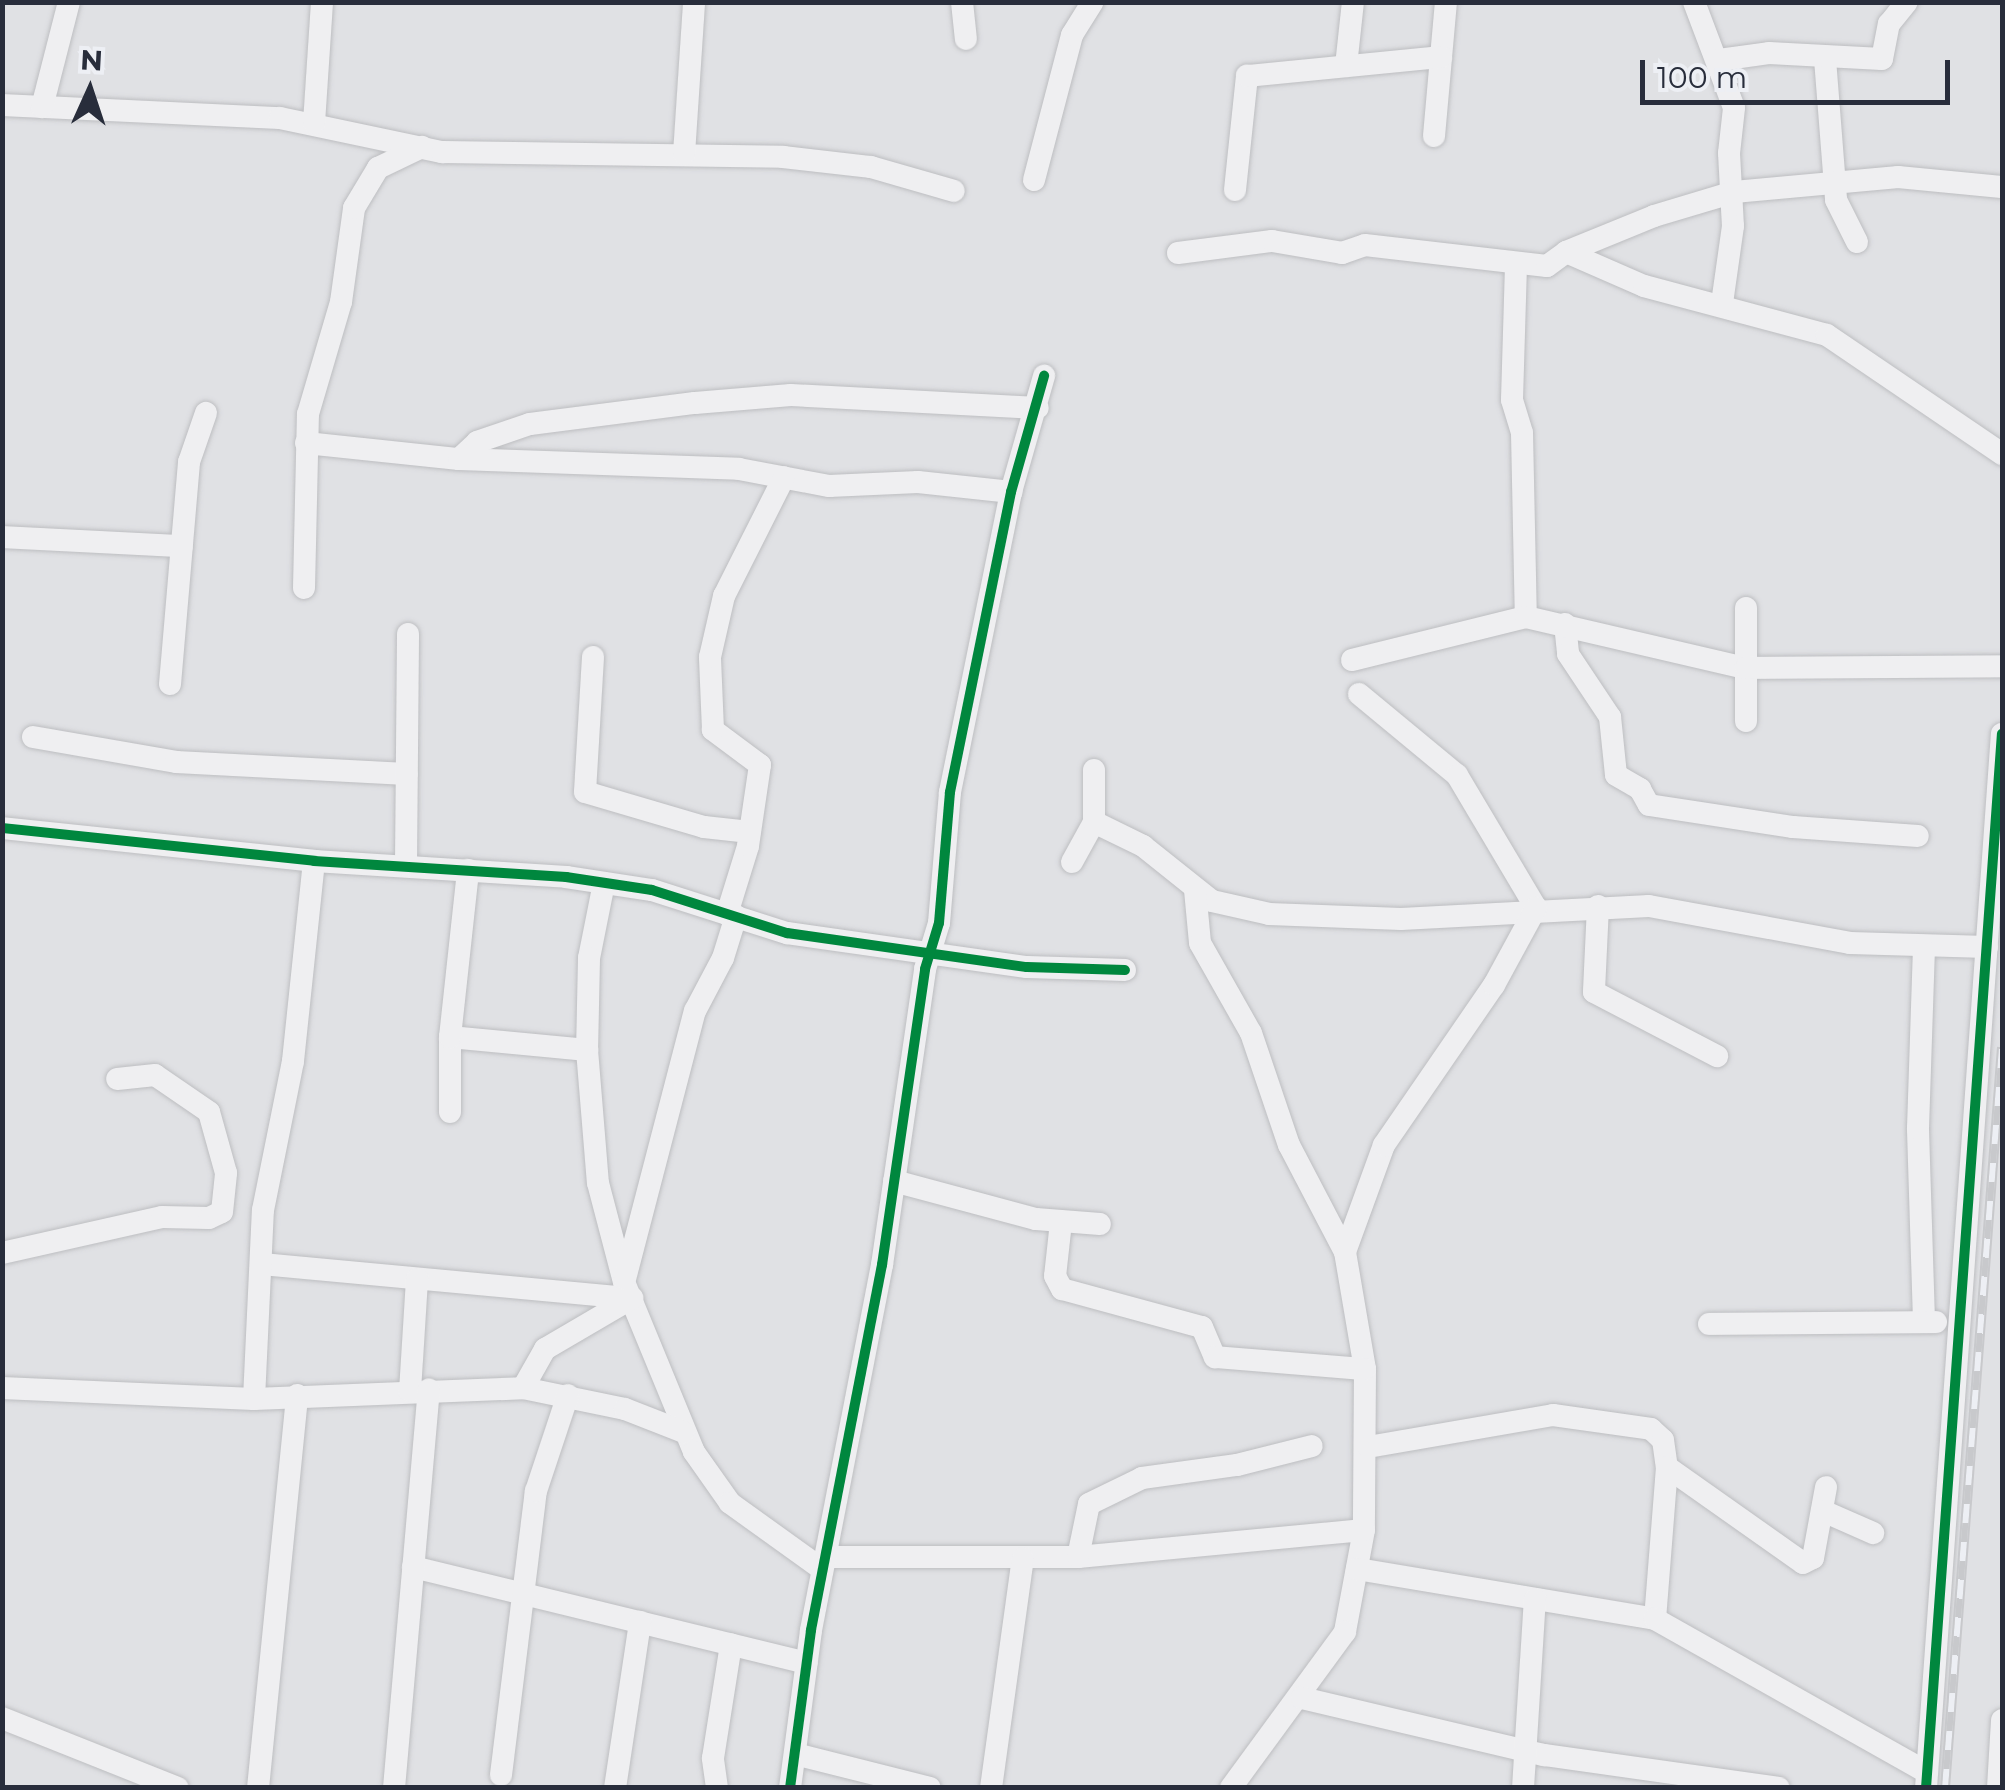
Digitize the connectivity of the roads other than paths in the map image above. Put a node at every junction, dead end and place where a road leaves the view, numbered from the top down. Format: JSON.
{"nodes":[{"id":1,"x":70,"y":2,"type":"edge"},
{"id":2,"x":322,"y":2,"type":"edge"},
{"id":3,"x":694,"y":2,"type":"edge"},
{"id":4,"x":962,"y":2,"type":"edge"},
{"id":5,"x":1093,"y":2,"type":"edge"},
{"id":6,"x":1353,"y":2,"type":"edge"},
{"id":7,"x":1446,"y":2,"type":"edge"},
{"id":8,"x":1694,"y":2,"type":"edge"},
{"id":9,"x":1908,"y":2,"type":"edge"},
{"id":10,"x":966,"y":39,"type":"dead end"},
{"id":11,"x":1441,"y":57,"type":"junction"},
{"id":12,"x":1719,"y":60,"type":"junction"},
{"id":13,"x":1826,"y":60,"type":"junction"},
{"id":14,"x":1346,"y":66,"type":"junction"},
{"id":15,"x":2,"y":105,"type":"edge"},
{"id":16,"x":42,"y":107,"type":"junction"},
{"id":17,"x":314,"y":123,"type":"junction"},
{"id":18,"x":1434,"y":136,"type":"dead end"},
{"id":19,"x":422,"y":147,"type":"junction"},
{"id":20,"x":684,"y":154,"type":"junction"},
{"id":21,"x":1836,"y":179,"type":"junction"},
{"id":22,"x":1034,"y":180,"type":"dead end"},
{"id":23,"x":2002,"y":187,"type":"edge"},
{"id":24,"x":1235,"y":190,"type":"dead end"},
{"id":25,"x":954,"y":191,"type":"dead end"},
{"id":26,"x":1734,"y":192,"type":"junction"},
{"id":27,"x":1857,"y":242,"type":"dead end"},
{"id":28,"x":1566,"y":252,"type":"junction"},
{"id":29,"x":1178,"y":253,"type":"dead end"},
{"id":30,"x":1516,"y":266,"type":"junction"},
{"id":31,"x":1722,"y":303,"type":"junction"},
{"id":32,"x":1044,"y":376,"type":"dead end"},
{"id":33,"x":1038,"y":408,"type":"junction"},
{"id":34,"x":206,"y":413,"type":"dead end"},
{"id":35,"x":306,"y":443,"type":"junction"},
{"id":36,"x":2002,"y":454,"type":"edge"},
{"id":37,"x":459,"y":459,"type":"junction"},
{"id":38,"x":784,"y":477,"type":"junction"},
{"id":39,"x":1011,"y":492,"type":"junction"},
{"id":40,"x":2,"y":537,"type":"edge"},
{"id":41,"x":182,"y":546,"type":"junction"},
{"id":42,"x":304,"y":588,"type":"dead end"},
{"id":43,"x":1746,"y":608,"type":"dead end"},
{"id":44,"x":1526,"y":617,"type":"junction"},
{"id":45,"x":1565,"y":624,"type":"junction"},
{"id":46,"x":408,"y":634,"type":"dead end"},
{"id":47,"x":593,"y":657,"type":"dead end"},
{"id":48,"x":1352,"y":660,"type":"dead end"},
{"id":49,"x":2002,"y":666,"type":"edge"},
{"id":50,"x":1746,"y":668,"type":"junction"},
{"id":51,"x":170,"y":684,"type":"dead end"},
{"id":52,"x":1359,"y":694,"type":"dead end"},
{"id":53,"x":1746,"y":721,"type":"dead end"},
{"id":54,"x":2002,"y":734,"type":"edge"},
{"id":55,"x":33,"y":737,"type":"dead end"},
{"id":56,"x":1094,"y":770,"type":"dead end"},
{"id":57,"x":407,"y":774,"type":"junction"},
{"id":58,"x":1094,"y":822,"type":"junction"},
{"id":59,"x":2,"y":828,"type":"edge"},
{"id":60,"x":750,"y":832,"type":"junction"},
{"id":61,"x":1918,"y":836,"type":"dead end"},
{"id":62,"x":314,"y":862,"type":"junction"},
{"id":63,"x":1072,"y":862,"type":"dead end"},
{"id":64,"x":406,"y":865,"type":"junction"},
{"id":65,"x":468,"y":870,"type":"junction"},
{"id":66,"x":604,"y":882,"type":"junction"},
{"id":67,"x":1195,"y":890,"type":"junction"},
{"id":68,"x":1598,"y":906,"type":"junction"},
{"id":69,"x":1536,"y":908,"type":"junction"},
{"id":70,"x":731,"y":915,"type":"junction"},
{"id":71,"x":1986,"y":948,"type":"junction"},
{"id":72,"x":1924,"y":950,"type":"junction"},
{"id":73,"x":928,"y":955,"type":"junction"},
{"id":74,"x":1125,"y":970,"type":"dead end"},
{"id":75,"x":450,"y":1038,"type":"junction"},
{"id":76,"x":586,"y":1050,"type":"junction"},
{"id":77,"x":1717,"y":1056,"type":"dead end"},
{"id":78,"x":116,"y":1079,"type":"dead end"},
{"id":79,"x":450,"y":1112,"type":"dead end"},
{"id":80,"x":894,"y":1181,"type":"junction"},
{"id":81,"x":1061,"y":1222,"type":"junction"},
{"id":82,"x":1100,"y":1224,"type":"dead end"},
{"id":83,"x":1345,"y":1252,"type":"junction"},
{"id":84,"x":2,"y":1253,"type":"edge"},
{"id":85,"x":262,"y":1264,"type":"junction"},
{"id":86,"x":417,"y":1279,"type":"junction"},
{"id":87,"x":628,"y":1290,"type":"junction"},
{"id":88,"x":1924,"y":1322,"type":"junction"},
{"id":89,"x":1960,"y":1322,"type":"junction"},
{"id":90,"x":1708,"y":1324,"type":"dead end"},
{"id":91,"x":1365,"y":1370,"type":"junction"},
{"id":92,"x":2,"y":1388,"type":"edge"},
{"id":93,"x":523,"y":1388,"type":"junction"},
{"id":94,"x":420,"y":1390,"type":"junction"},
{"id":95,"x":297,"y":1394,"type":"junction"},
{"id":96,"x":568,"y":1395,"type":"junction"},
{"id":97,"x":254,"y":1398,"type":"junction"},
{"id":98,"x":684,"y":1432,"type":"junction"},
{"id":99,"x":1312,"y":1446,"type":"dead end"},
{"id":100,"x":1368,"y":1446,"type":"junction"},
{"id":101,"x":1666,"y":1467,"type":"junction"},
{"id":102,"x":1826,"y":1487,"type":"dead end"},
{"id":103,"x":1822,"y":1511,"type":"junction"},
{"id":104,"x":1364,"y":1530,"type":"junction"},
{"id":105,"x":1872,"y":1534,"type":"dead end"},
{"id":106,"x":1078,"y":1557,"type":"junction"},
{"id":107,"x":1023,"y":1558,"type":"junction"},
{"id":108,"x":824,"y":1563,"type":"junction"},
{"id":109,"x":413,"y":1568,"type":"junction"},
{"id":110,"x":1357,"y":1568,"type":"junction"},
{"id":111,"x":527,"y":1596,"type":"junction"},
{"id":112,"x":1535,"y":1599,"type":"junction"},
{"id":113,"x":1655,"y":1619,"type":"junction"},
{"id":114,"x":640,"y":1622,"type":"junction"},
{"id":115,"x":731,"y":1644,"type":"junction"},
{"id":116,"x":806,"y":1663,"type":"junction"},
{"id":117,"x":1302,"y":1698,"type":"junction"},
{"id":118,"x":2,"y":1718,"type":"edge"},
{"id":119,"x":2002,"y":1720,"type":"edge"},
{"id":120,"x":1527,"y":1752,"type":"junction"},
{"id":121,"x":794,"y":1754,"type":"junction"},
{"id":122,"x":501,"y":1775,"type":"dead end"},
{"id":123,"x":1926,"y":1780,"type":"edge"},
{"id":124,"x":173,"y":1786,"type":"edge"},
{"id":125,"x":258,"y":1788,"type":"edge"},
{"id":126,"x":394,"y":1788,"type":"edge"},
{"id":127,"x":614,"y":1788,"type":"edge"},
{"id":128,"x":717,"y":1788,"type":"edge"},
{"id":129,"x":790,"y":1788,"type":"edge"},
{"id":130,"x":930,"y":1788,"type":"edge"},
{"id":131,"x":991,"y":1788,"type":"edge"},
{"id":132,"x":1231,"y":1788,"type":"edge"},
{"id":133,"x":1523,"y":1788,"type":"edge"},
{"id":134,"x":1779,"y":1788,"type":"edge"},
{"id":135,"x":1998,"y":1788,"type":"edge"}],
"edges":[{"from":1,"to":16,"type":"street"},
{"from":2,"to":17,"type":"street"},
{"from":3,"to":20,"type":"street"},
{"from":4,"to":10,"type":"street"},
{"from":5,"to":22,"type":"street"},
{"from":6,"to":14,"type":"street"},
{"from":7,"to":11,"type":"street"},
{"from":8,"to":12,"type":"street"},
{"from":9,"to":13,"type":"street"},
{"from":11,"to":14,"type":"street"},
{"from":11,"to":18,"type":"street"},
{"from":12,"to":13,"type":"street"},
{"from":12,"to":26,"type":"street"},
{"from":13,"to":21,"type":"street"},
{"from":14,"to":24,"type":"street"},
{"from":15,"to":16,"type":"street"},
{"from":16,"to":17,"type":"street"},
{"from":17,"to":19,"type":"street"},
{"from":19,"to":20,"type":"street"},
{"from":19,"to":35,"type":"street"},
{"from":20,"to":25,"type":"street"},
{"from":21,"to":23,"type":"street"},
{"from":21,"to":26,"type":"street"},
{"from":21,"to":27,"type":"street"},
{"from":26,"to":28,"type":"street"},
{"from":26,"to":31,"type":"street"},
{"from":28,"to":30,"type":"street"},
{"from":28,"to":31,"type":"street"},
{"from":29,"to":30,"type":"street"},
{"from":30,"to":44,"type":"street"},
{"from":31,"to":36,"type":"street"},
{"from":32,"to":33,"type":"street"},
{"from":33,"to":37,"type":"street"},
{"from":33,"to":39,"type":"street"},
{"from":34,"to":41,"type":"street"},
{"from":35,"to":37,"type":"street"},
{"from":35,"to":42,"type":"street"},
{"from":37,"to":38,"type":"street"},
{"from":38,"to":39,"type":"street"},
{"from":38,"to":60,"type":"street"},
{"from":39,"to":73,"type":"street"},
{"from":40,"to":41,"type":"street"},
{"from":41,"to":51,"type":"street"},
{"from":43,"to":50,"type":"street"},
{"from":44,"to":45,"type":"street"},
{"from":44,"to":48,"type":"street"},
{"from":45,"to":50,"type":"street"},
{"from":45,"to":61,"type":"street"},
{"from":46,"to":57,"type":"street"},
{"from":47,"to":60,"type":"street"},
{"from":49,"to":50,"type":"street"},
{"from":50,"to":53,"type":"street"},
{"from":52,"to":69,"type":"street"},
{"from":54,"to":71,"type":"street"},
{"from":55,"to":57,"type":"street"},
{"from":56,"to":58,"type":"street"},
{"from":57,"to":64,"type":"street"},
{"from":58,"to":63,"type":"street"},
{"from":58,"to":67,"type":"street"},
{"from":59,"to":62,"type":"street"},
{"from":60,"to":70,"type":"street"},
{"from":62,"to":64,"type":"street"},
{"from":62,"to":85,"type":"street"},
{"from":64,"to":65,"type":"street"},
{"from":65,"to":66,"type":"street"},
{"from":65,"to":75,"type":"street"},
{"from":66,"to":70,"type":"street"},
{"from":66,"to":76,"type":"street"},
{"from":67,"to":69,"type":"street"},
{"from":67,"to":83,"type":"street"},
{"from":68,"to":69,"type":"street"},
{"from":68,"to":72,"type":"street"},
{"from":68,"to":77,"type":"street"},
{"from":69,"to":83,"type":"street"},
{"from":70,"to":73,"type":"street"},
{"from":70,"to":87,"type":"street"},
{"from":71,"to":72,"type":"street"},
{"from":71,"to":89,"type":"street"},
{"from":72,"to":88,"type":"street"},
{"from":73,"to":74,"type":"street"},
{"from":73,"to":80,"type":"street"},
{"from":75,"to":76,"type":"street"},
{"from":75,"to":79,"type":"street"},
{"from":76,"to":87,"type":"street"},
{"from":78,"to":84,"type":"street"},
{"from":80,"to":81,"type":"street"},
{"from":80,"to":108,"type":"street"},
{"from":81,"to":82,"type":"street"},
{"from":81,"to":91,"type":"street"},
{"from":83,"to":91,"type":"street"},
{"from":85,"to":86,"type":"street"},
{"from":85,"to":97,"type":"street"},
{"from":86,"to":87,"type":"street"},
{"from":86,"to":94,"type":"street"},
{"from":87,"to":93,"type":"street"},
{"from":87,"to":98,"type":"street"},
{"from":88,"to":89,"type":"street"},
{"from":88,"to":90,"type":"street"},
{"from":89,"to":123,"type":"street"},
{"from":91,"to":100,"type":"street"},
{"from":92,"to":97,"type":"street"},
{"from":93,"to":94,"type":"street"},
{"from":93,"to":96,"type":"street"},
{"from":94,"to":95,"type":"street"},
{"from":94,"to":109,"type":"street"},
{"from":95,"to":97,"type":"street"},
{"from":95,"to":125,"type":"street"},
{"from":96,"to":98,"type":"street"},
{"from":96,"to":111,"type":"street"},
{"from":98,"to":108,"type":"street"},
{"from":99,"to":106,"type":"street"},
{"from":100,"to":101,"type":"street"},
{"from":100,"to":104,"type":"street"},
{"from":101,"to":103,"type":"street"},
{"from":101,"to":113,"type":"street"},
{"from":102,"to":103,"type":"street"},
{"from":103,"to":105,"type":"street"},
{"from":104,"to":106,"type":"street"},
{"from":104,"to":110,"type":"street"},
{"from":106,"to":107,"type":"street"},
{"from":107,"to":108,"type":"street"},
{"from":107,"to":131,"type":"street"},
{"from":108,"to":116,"type":"street"},
{"from":109,"to":111,"type":"street"},
{"from":109,"to":126,"type":"street"},
{"from":110,"to":112,"type":"street"},
{"from":110,"to":117,"type":"street"},
{"from":111,"to":114,"type":"street"},
{"from":111,"to":122,"type":"street"},
{"from":112,"to":113,"type":"street"},
{"from":112,"to":120,"type":"street"},
{"from":113,"to":123,"type":"street"},
{"from":114,"to":115,"type":"street"},
{"from":114,"to":127,"type":"street"},
{"from":115,"to":116,"type":"street"},
{"from":115,"to":128,"type":"street"},
{"from":116,"to":121,"type":"street"},
{"from":117,"to":120,"type":"street"},
{"from":117,"to":132,"type":"street"},
{"from":118,"to":124,"type":"street"},
{"from":119,"to":135,"type":"street"},
{"from":120,"to":133,"type":"street"},
{"from":120,"to":134,"type":"street"},
{"from":121,"to":129,"type":"street"},
{"from":121,"to":130,"type":"street"}]}
